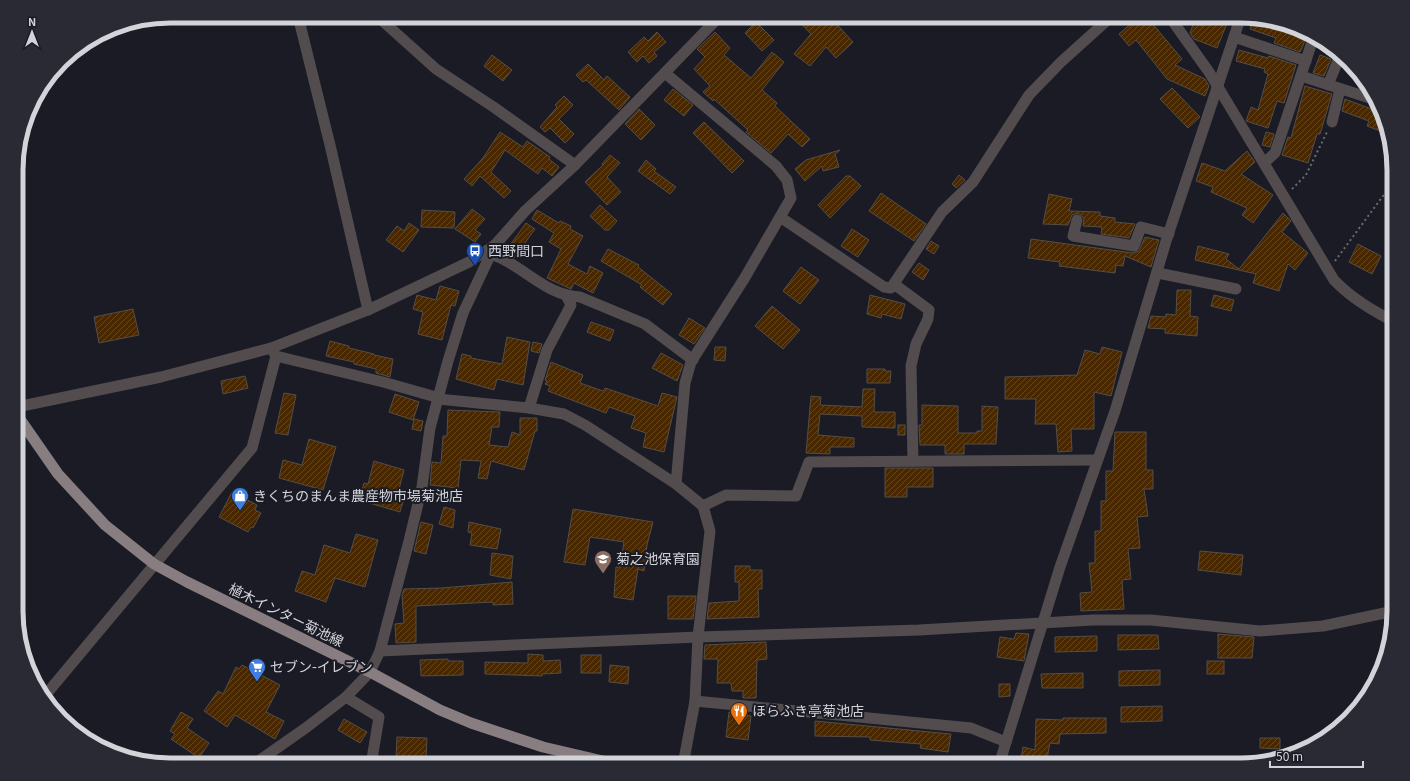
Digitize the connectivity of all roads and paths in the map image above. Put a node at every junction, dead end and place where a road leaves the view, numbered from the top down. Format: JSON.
{"nodes":[{"id":1,"x":300,"y":23,"type":"edge"},
{"id":2,"x":385,"y":23,"type":"edge"},
{"id":3,"x":713,"y":23,"type":"edge"},
{"id":4,"x":1104,"y":23,"type":"edge"},
{"id":5,"x":1174,"y":23,"type":"edge"},
{"id":6,"x":1239,"y":23,"type":"edge"},
{"id":7,"x":1234,"y":37,"type":"junction"},
{"id":8,"x":1312,"y":42,"type":"edge"},
{"id":9,"x":1338,"y":60,"type":"edge"},
{"id":10,"x":1306,"y":61,"type":"junction"},
{"id":11,"x":665,"y":73,"type":"junction"},
{"id":12,"x":1301,"y":76,"type":"junction"},
{"id":13,"x":1328,"y":85,"type":"junction"},
{"id":14,"x":1217,"y":86,"type":"junction"},
{"id":15,"x":1340,"y":89,"type":"junction"},
{"id":16,"x":1367,"y":97,"type":"edge"},
{"id":17,"x":1332,"y":122,"type":"joint"},
{"id":18,"x":1264,"y":163,"type":"junction"},
{"id":19,"x":574,"y":165,"type":"junction"},
{"id":20,"x":1387,"y":191,"type":"edge"},
{"id":21,"x":1283,"y":194,"type":"junction"},
{"id":22,"x":780,"y":217,"type":"junction"},
{"id":23,"x":1077,"y":220,"type":"dead end"},
{"id":24,"x":1169,"y":234,"type":"junction"},
{"id":25,"x":493,"y":249,"type":"junction"},
{"id":26,"x":1327,"y":269,"type":"junction"},
{"id":27,"x":1158,"y":273,"type":"junction"},
{"id":28,"x":894,"y":284,"type":"junction"},
{"id":29,"x":1236,"y":289,"type":"dead end"},
{"id":30,"x":566,"y":295,"type":"junction"},
{"id":31,"x":368,"y":310,"type":"junction"},
{"id":32,"x":1387,"y":318,"type":"edge"},
{"id":33,"x":273,"y":352,"type":"junction"},
{"id":34,"x":693,"y":360,"type":"junction"},
{"id":35,"x":438,"y":399,"type":"junction"},
{"id":36,"x":23,"y":406,"type":"edge"},
{"id":37,"x":529,"y":408,"type":"junction"},
{"id":38,"x":23,"y":424,"type":"edge"},
{"id":39,"x":1097,"y":460,"type":"junction"},
{"id":40,"x":914,"y":461,"type":"junction"},
{"id":41,"x":676,"y":484,"type":"junction"},
{"id":42,"x":704,"y":506,"type":"junction"},
{"id":43,"x":154,"y":564,"type":"junction"},
{"id":44,"x":1387,"y":612,"type":"edge"},
{"id":45,"x":1044,"y":624,"type":"junction"},
{"id":46,"x":698,"y":637,"type":"junction"},
{"id":47,"x":380,"y":651,"type":"junction"},
{"id":48,"x":370,"y":672,"type":"junction"},
{"id":49,"x":48,"y":692,"type":"edge"},
{"id":50,"x":346,"y":696,"type":"junction"},
{"id":51,"x":695,"y":702,"type":"junction"},
{"id":52,"x":1006,"y":742,"type":"junction"},
{"id":53,"x":263,"y":758,"type":"edge"},
{"id":54,"x":372,"y":758,"type":"edge"},
{"id":55,"x":590,"y":758,"type":"edge"},
{"id":56,"x":684,"y":758,"type":"edge"},
{"id":57,"x":1001,"y":758,"type":"edge"}],
"edges":[{"from":1,"to":31,"type":"street"},
{"from":2,"to":19,"type":"street"},
{"from":3,"to":11,"type":"street"},
{"from":4,"to":28,"type":"street"},
{"from":5,"to":14,"type":"street"},
{"from":6,"to":7,"type":"street"},
{"from":7,"to":10,"type":"street"},
{"from":7,"to":14,"type":"street"},
{"from":8,"to":10,"type":"street"},
{"from":9,"to":13,"type":"street"},
{"from":10,"to":12,"type":"street"},
{"from":11,"to":19,"type":"street"},
{"from":11,"to":22,"type":"street"},
{"from":12,"to":13,"type":"street"},
{"from":12,"to":18,"type":"street"},
{"from":13,"to":15,"type":"street"},
{"from":14,"to":18,"type":"street"},
{"from":14,"to":24,"type":"street"},
{"from":15,"to":16,"type":"street"},
{"from":15,"to":17,"type":"street"},
{"from":17,"to":21,"type":"path"},
{"from":18,"to":21,"type":"street"},
{"from":19,"to":25,"type":"street"},
{"from":20,"to":26,"type":"path"},
{"from":21,"to":26,"type":"street"},
{"from":22,"to":28,"type":"street"},
{"from":22,"to":34,"type":"street"},
{"from":23,"to":24,"type":"street"},
{"from":24,"to":27,"type":"street"},
{"from":25,"to":30,"type":"street"},
{"from":25,"to":31,"type":"street"},
{"from":25,"to":35,"type":"street"},
{"from":26,"to":32,"type":"street"},
{"from":27,"to":29,"type":"street"},
{"from":27,"to":39,"type":"street"},
{"from":28,"to":40,"type":"street"},
{"from":30,"to":34,"type":"street"},
{"from":30,"to":37,"type":"street"},
{"from":31,"to":33,"type":"street"},
{"from":33,"to":35,"type":"street"},
{"from":33,"to":36,"type":"street"},
{"from":33,"to":43,"type":"street"},
{"from":34,"to":41,"type":"street"},
{"from":35,"to":37,"type":"street"},
{"from":35,"to":47,"type":"street"},
{"from":37,"to":41,"type":"street"},
{"from":38,"to":43,"type":"main road","name":"植木インター菊池線"},
{"from":39,"to":40,"type":"street"},
{"from":39,"to":45,"type":"street"},
{"from":40,"to":42,"type":"street"},
{"from":41,"to":42,"type":"street"},
{"from":42,"to":46,"type":"street"},
{"from":43,"to":48,"type":"main road","name":"植木インター菊池線"},
{"from":43,"to":49,"type":"street"},
{"from":44,"to":45,"type":"street"},
{"from":45,"to":46,"type":"street"},
{"from":45,"to":52,"type":"street"},
{"from":46,"to":47,"type":"street"},
{"from":46,"to":51,"type":"street"},
{"from":47,"to":48,"type":"street"},
{"from":48,"to":50,"type":"street"},
{"from":48,"to":55,"type":"main road","name":"植木インター菊池線"},
{"from":50,"to":53,"type":"street"},
{"from":50,"to":54,"type":"street"},
{"from":51,"to":52,"type":"street"},
{"from":51,"to":56,"type":"street"},
{"from":52,"to":57,"type":"street"}]}
